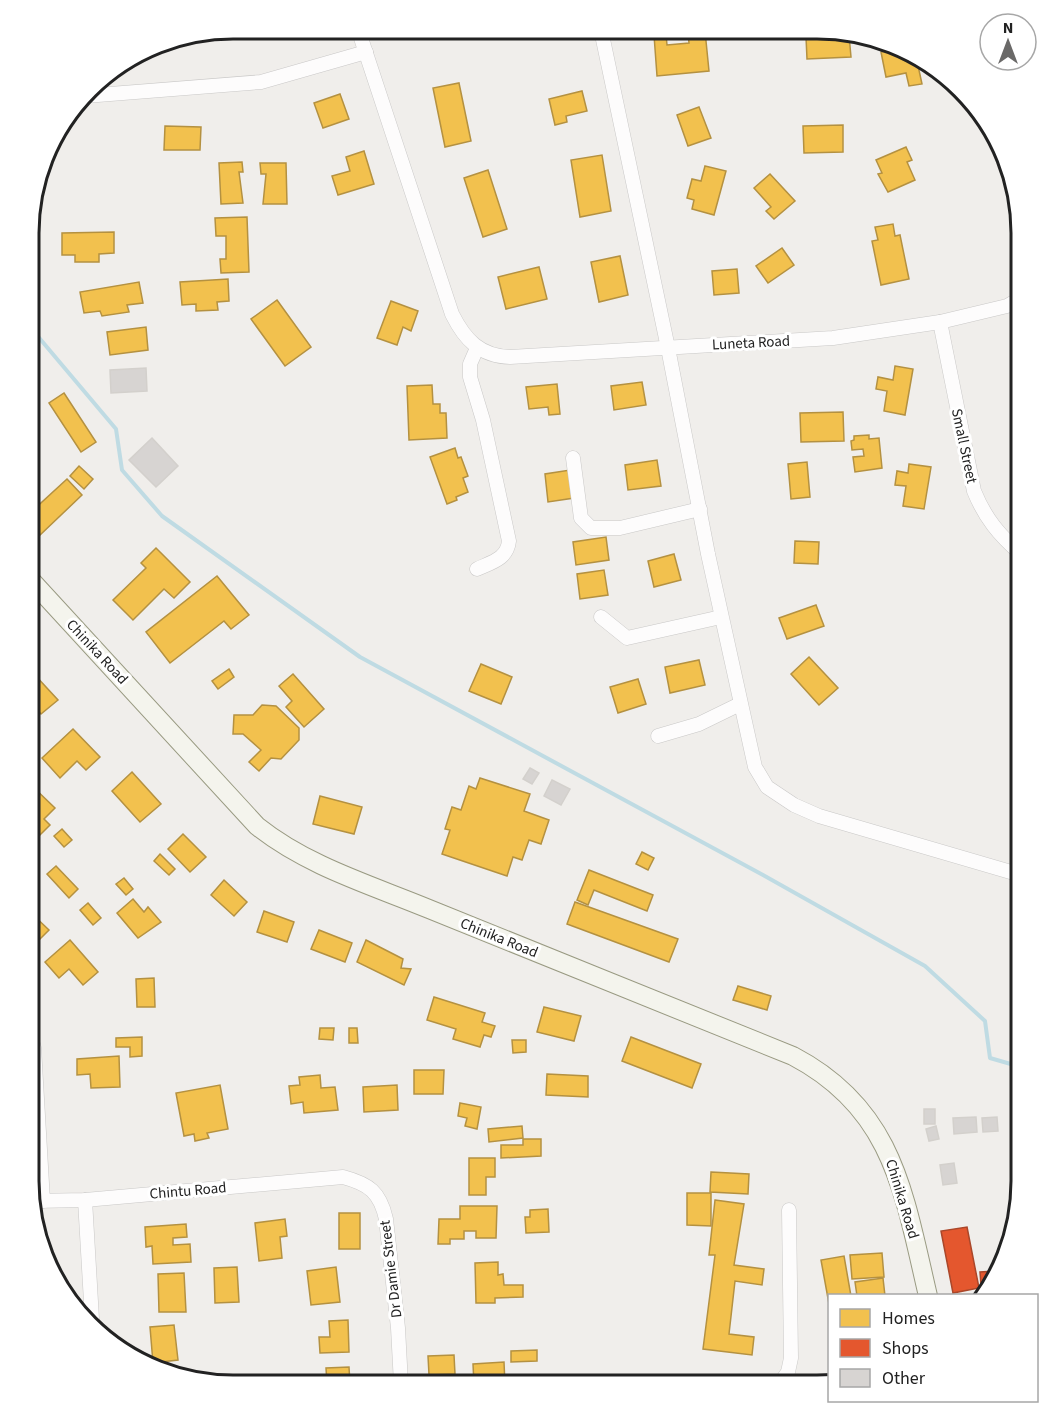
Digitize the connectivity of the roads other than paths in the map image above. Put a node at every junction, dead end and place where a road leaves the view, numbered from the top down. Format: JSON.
{"nodes":[{"id":1,"x":361,"y":39,"type":"edge"},
{"id":2,"x":603,"y":39,"type":"edge"},
{"id":3,"x":366,"y":52,"type":"junction"},
{"id":4,"x":97,"y":95,"type":"edge"},
{"id":5,"x":1011,"y":304,"type":"edge"},
{"id":6,"x":940,"y":322,"type":"junction"},
{"id":7,"x":477,"y":348,"type":"junction"},
{"id":8,"x":668,"y":348,"type":"junction"},
{"id":9,"x":573,"y":458,"type":"dead end"},
{"id":10,"x":700,"y":509,"type":"junction"},
{"id":11,"x":1011,"y":545,"type":"edge"},
{"id":12,"x":477,"y":569,"type":"dead end"},
{"id":13,"x":39,"y":589,"type":"edge"},
{"id":14,"x":601,"y":617,"type":"dead end"},
{"id":15,"x":721,"y":617,"type":"junction"},
{"id":16,"x":740,"y":704,"type":"junction"},
{"id":17,"x":658,"y":736,"type":"dead end"},
{"id":18,"x":1011,"y":871,"type":"edge"},
{"id":19,"x":343,"y":1177,"type":"joint"},
{"id":20,"x":85,"y":1200,"type":"junction"},
{"id":21,"x":41,"y":1201,"type":"edge"},
{"id":22,"x":789,"y":1210,"type":"dead end"},
{"id":23,"x":927,"y":1294,"type":"edge"},
{"id":24,"x":92,"y":1314,"type":"edge"},
{"id":25,"x":401,"y":1375,"type":"edge"},
{"id":26,"x":786,"y":1375,"type":"edge"}],
"edges":[{"from":1,"to":3,"type":"street"},
{"from":2,"to":8,"type":"street"},
{"from":3,"to":4,"type":"street"},
{"from":3,"to":7,"type":"street"},
{"from":5,"to":6,"type":"street","name":"Luneta Road"},
{"from":6,"to":8,"type":"street","name":"Luneta Road"},
{"from":6,"to":11,"type":"street","name":"Small Street"},
{"from":7,"to":8,"type":"street","name":"Luneta Road"},
{"from":7,"to":12,"type":"street"},
{"from":8,"to":10,"type":"street"},
{"from":9,"to":10,"type":"street"},
{"from":10,"to":15,"type":"street"},
{"from":13,"to":23,"type":"main road","name":"Chinika Road"},
{"from":14,"to":15,"type":"street"},
{"from":15,"to":16,"type":"street"},
{"from":16,"to":17,"type":"street"},
{"from":16,"to":18,"type":"street"},
{"from":19,"to":20,"type":"street","name":"Chintu Road"},
{"from":19,"to":25,"type":"street","name":"Dr Damie Street"},
{"from":20,"to":21,"type":"street","name":"Chintu Road"},
{"from":20,"to":24,"type":"street"},
{"from":22,"to":26,"type":"street"}]}
